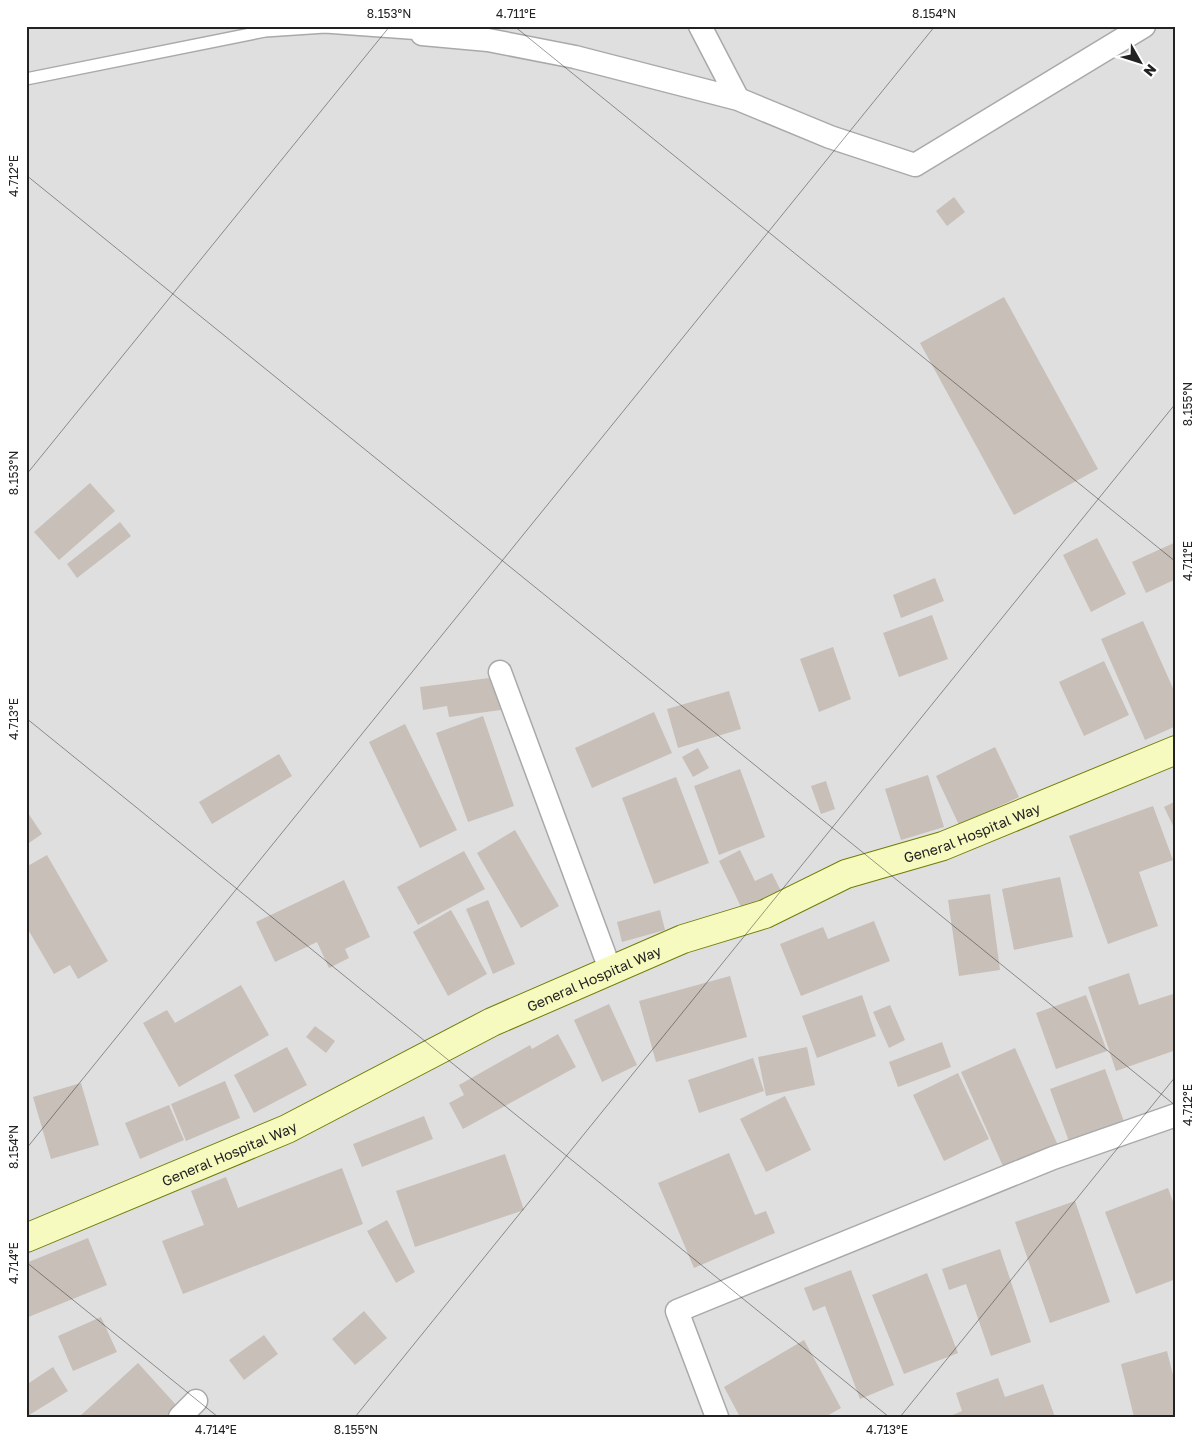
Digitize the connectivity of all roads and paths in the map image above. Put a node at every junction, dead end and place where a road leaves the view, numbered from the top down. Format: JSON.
{"nodes":[{"id":1,"x":700,"y":26,"type":"edge"},
{"id":2,"x":1144,"y":26,"type":"edge"},
{"id":3,"x":422,"y":34,"type":"joint"},
{"id":4,"x":26,"y":79,"type":"edge"},
{"id":5,"x":738,"y":99,"type":"junction"},
{"id":6,"x":500,"y":672,"type":"dead end"},
{"id":7,"x":1176,"y":750,"type":"edge"},
{"id":8,"x":611,"y":972,"type":"junction"},
{"id":9,"x":1176,"y":1115,"type":"edge"},
{"id":10,"x":26,"y":1238,"type":"edge"},
{"id":11,"x":196,"y":1401,"type":"dead end"},
{"id":12,"x":180,"y":1417,"type":"edge"},
{"id":13,"x":717,"y":1417,"type":"edge"}],
"edges":[{"from":1,"to":5,"type":"street"},
{"from":2,"to":5,"type":"street"},
{"from":3,"to":4,"type":"lane"},
{"from":3,"to":5,"type":"street"},
{"from":6,"to":8,"type":"street"},
{"from":7,"to":8,"type":"main road","name":"General Hospital Way"},
{"from":8,"to":10,"type":"main road","name":"General Hospital Way"},
{"from":9,"to":13,"type":"street"},
{"from":11,"to":12,"type":"street"}]}
